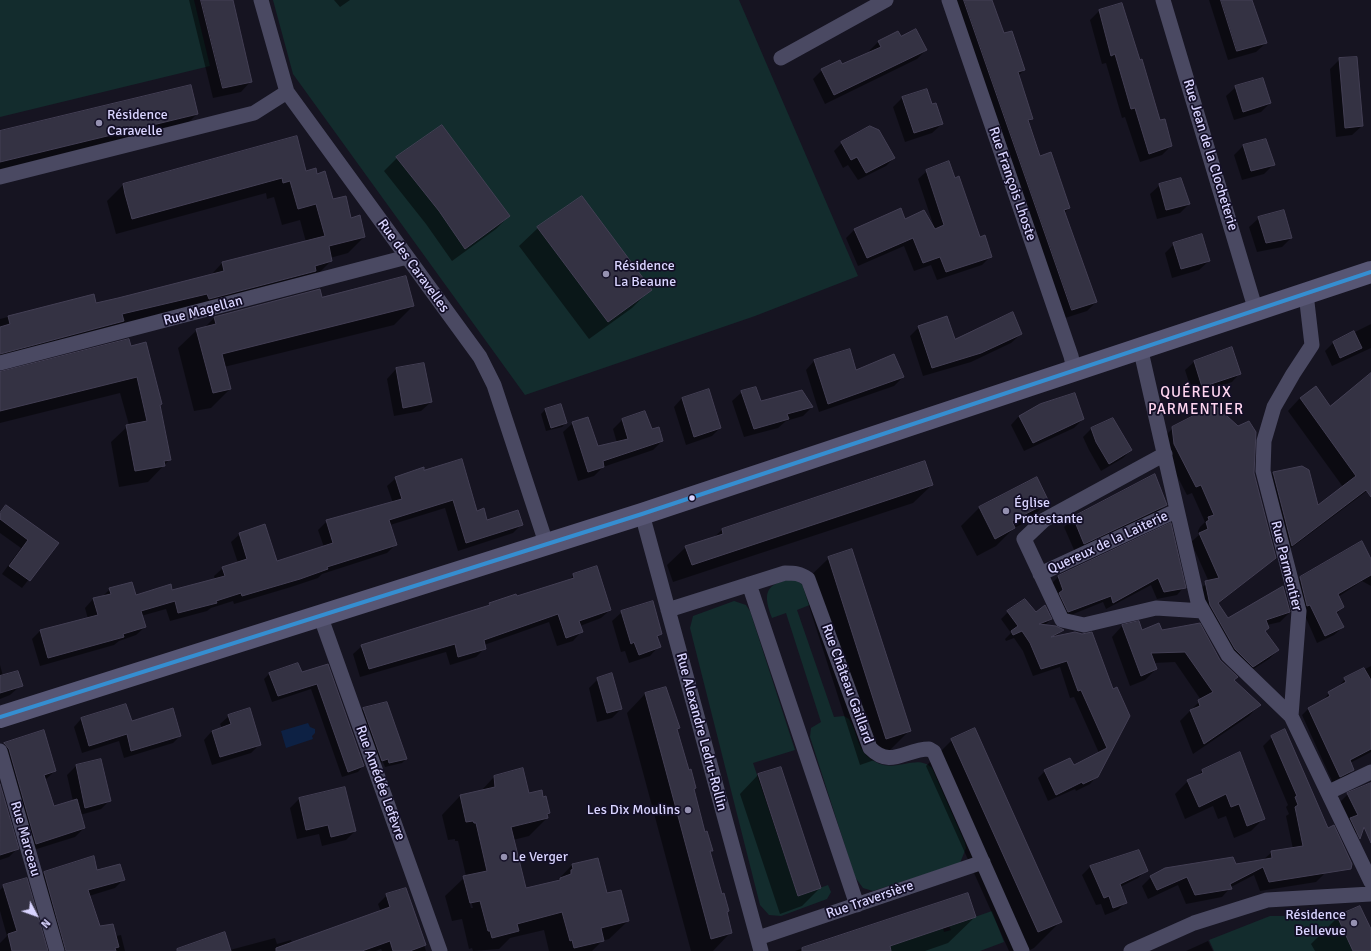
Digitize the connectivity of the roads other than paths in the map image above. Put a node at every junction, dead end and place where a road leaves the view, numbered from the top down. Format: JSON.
{"nodes":[{"id":1,"x":261,"y":0,"type":"edge"},
{"id":2,"x":886,"y":0,"type":"edge"},
{"id":3,"x":949,"y":0,"type":"edge"},
{"id":4,"x":1164,"y":0,"type":"edge"},
{"id":5,"x":781,"y":58,"type":"dead end"},
{"id":6,"x":287,"y":92,"type":"junction"},
{"id":7,"x":0,"y":177,"type":"edge"},
{"id":8,"x":407,"y":257,"type":"junction"},
{"id":9,"x":1371,"y":272,"type":"edge"},
{"id":10,"x":1306,"y":294,"type":"junction"},
{"id":11,"x":1256,"y":311,"type":"junction"},
{"id":12,"x":1140,"y":347,"type":"junction"},
{"id":13,"x":0,"y":363,"type":"edge"},
{"id":14,"x":1074,"y":369,"type":"junction"},
{"id":15,"x":1165,"y":454,"type":"junction"},
{"id":16,"x":1176,"y":511,"type":"junction"},
{"id":17,"x":642,"y":514,"type":"junction"},
{"id":18,"x":546,"y":543,"type":"junction"},
{"id":19,"x":1040,"y":574,"type":"junction"},
{"id":20,"x":749,"y":584,"type":"junction"},
{"id":21,"x":668,"y":610,"type":"junction"},
{"id":22,"x":1203,"y":611,"type":"junction"},
{"id":23,"x":320,"y":615,"type":"junction"},
{"id":24,"x":1291,"y":716,"type":"junction"},
{"id":25,"x":0,"y":717,"type":"edge"},
{"id":26,"x":0,"y":751,"type":"edge"},
{"id":27,"x":1371,"y":772,"type":"edge"},
{"id":28,"x":1329,"y":792,"type":"junction"},
{"id":29,"x":983,"y":862,"type":"junction"},
{"id":30,"x":1371,"y":882,"type":"edge"},
{"id":31,"x":1371,"y":894,"type":"edge"},
{"id":32,"x":857,"y":905,"type":"junction"},
{"id":33,"x":760,"y":944,"type":"edge"},
{"id":34,"x":57,"y":951,"type":"edge"},
{"id":35,"x":440,"y":951,"type":"edge"},
{"id":36,"x":1022,"y":951,"type":"edge"},
{"id":37,"x":1131,"y":951,"type":"edge"}],
"edges":[{"from":1,"to":6,"type":"street","name":"Rue des Caravelles"},
{"from":2,"to":5,"type":"street"},
{"from":3,"to":14,"type":"street","name":"Rue François Lhoste"},
{"from":4,"to":11,"type":"street","name":"Rue Jean de la Clocheterie"},
{"from":6,"to":7,"type":"street"},
{"from":6,"to":8,"type":"street","name":"Rue des Caravelles"},
{"from":8,"to":13,"type":"street","name":"Rue Magellan"},
{"from":8,"to":18,"type":"street","name":"Rue des Caravelles"},
{"from":9,"to":10,"type":"street"},
{"from":10,"to":11,"type":"street"},
{"from":10,"to":24,"type":"street","name":"Rue Parmentier"},
{"from":11,"to":12,"type":"street"},
{"from":12,"to":14,"type":"street"},
{"from":12,"to":15,"type":"street","name":"Quereux de la Laiterie"},
{"from":14,"to":17,"type":"street"},
{"from":15,"to":16,"type":"street","name":"Quereux de la Laiterie"},
{"from":15,"to":19,"type":"street","name":"Quereux de la Laiterie"},
{"from":16,"to":19,"type":"street","name":"Quereux de la Laiterie"},
{"from":16,"to":22,"type":"street","name":"Quereux de la Laiterie"},
{"from":17,"to":18,"type":"street"},
{"from":17,"to":21,"type":"street","name":"Rue Alexandre Ledru-Rollin"},
{"from":18,"to":23,"type":"street"},
{"from":19,"to":22,"type":"street","name":"Quereux de la Laiterie"},
{"from":20,"to":21,"type":"street","name":"Rue Château Gaillard"},
{"from":20,"to":29,"type":"street","name":"Rue Château Gaillard"},
{"from":20,"to":32,"type":"street"},
{"from":21,"to":33,"type":"street","name":"Rue Alexandre Ledru-Rollin"},
{"from":22,"to":24,"type":"street","name":"Quereux de la Laiterie"},
{"from":23,"to":25,"type":"street"},
{"from":23,"to":35,"type":"street","name":"Rue Amédée Lefèvre"},
{"from":24,"to":28,"type":"street"},
{"from":26,"to":34,"type":"street","name":"Rue Marceau"},
{"from":27,"to":28,"type":"street"},
{"from":28,"to":30,"type":"street"},
{"from":29,"to":32,"type":"street","name":"Rue Traversière"},
{"from":29,"to":36,"type":"street","name":"Rue Château Gaillard"},
{"from":31,"to":37,"type":"street"},
{"from":32,"to":33,"type":"street","name":"Rue Traversière"}]}
